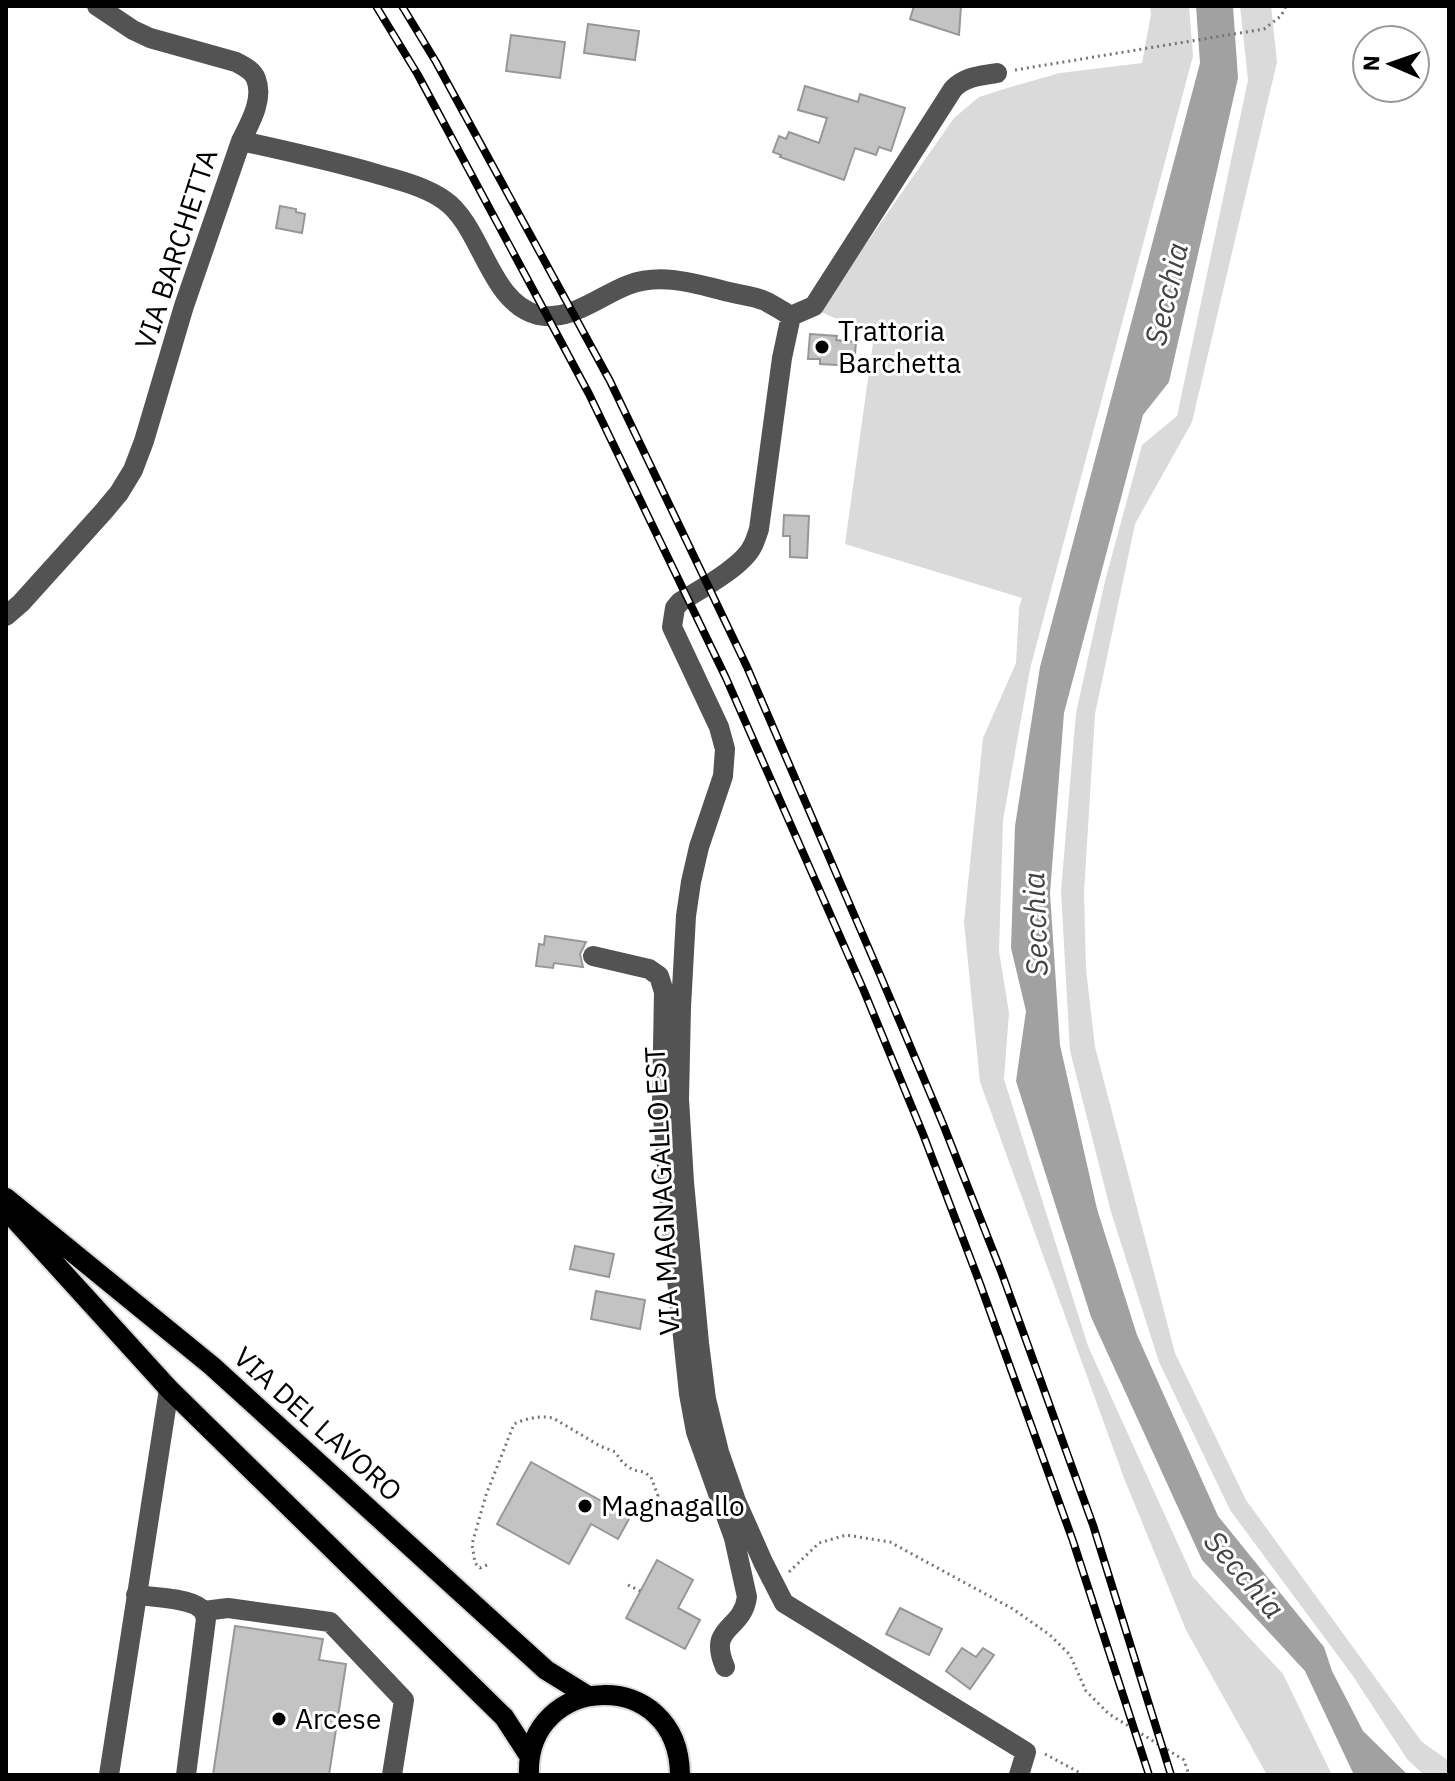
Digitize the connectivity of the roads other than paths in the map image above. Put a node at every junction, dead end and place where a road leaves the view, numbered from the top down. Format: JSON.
{"nodes":[{"id":1,"x":97,"y":6,"type":"edge"},
{"id":2,"x":997,"y":73,"type":"road end"},
{"id":3,"x":241,"y":141,"type":"junction"},
{"id":4,"x":791,"y":316,"type":"junction"},
{"id":5,"x":6,"y":616,"type":"edge"},
{"id":6,"x":593,"y":956,"type":"dead end"},
{"id":7,"x":6,"y":1198,"type":"edge"},
{"id":8,"x":6,"y":1210,"type":"edge"},
{"id":9,"x":169,"y":1389,"type":"junction"},
{"id":10,"x":136,"y":1595,"type":"junction"},
{"id":11,"x":204,"y":1611,"type":"junction"},
{"id":12,"x":725,"y":1667,"type":"dead end"},
{"id":13,"x":588,"y":1696,"type":"junction"},
{"id":14,"x":530,"y":1766,"type":"edge"},
{"id":15,"x":109,"y":1775,"type":"edge"},
{"id":16,"x":186,"y":1775,"type":"edge"},
{"id":17,"x":392,"y":1775,"type":"edge"},
{"id":18,"x":680,"y":1775,"type":"edge"},
{"id":19,"x":1019,"y":1775,"type":"edge"}],
"edges":[{"from":1,"to":3,"type":"street"},
{"from":2,"to":4,"type":"street"},
{"from":3,"to":4,"type":"street","name":"VIA BARCHETTA"},
{"from":3,"to":5,"type":"street","name":"VIA BARCHETTA"},
{"from":4,"to":19,"type":"street","name":"VIA MAGNAGALLO EST"},
{"from":6,"to":12,"type":"street"},
{"from":7,"to":13,"type":"main road","name":"VIA DEL LAVORO"},
{"from":8,"to":9,"type":"main road"},
{"from":9,"to":10,"type":"street"},
{"from":9,"to":14,"type":"main road"},
{"from":10,"to":11,"type":"street"},
{"from":10,"to":15,"type":"street"},
{"from":11,"to":16,"type":"street"},
{"from":11,"to":17,"type":"street"},
{"from":13,"to":14,"type":"main road"},
{"from":13,"to":18,"type":"main road","name":"VIA DEL LAVORO"}]}
